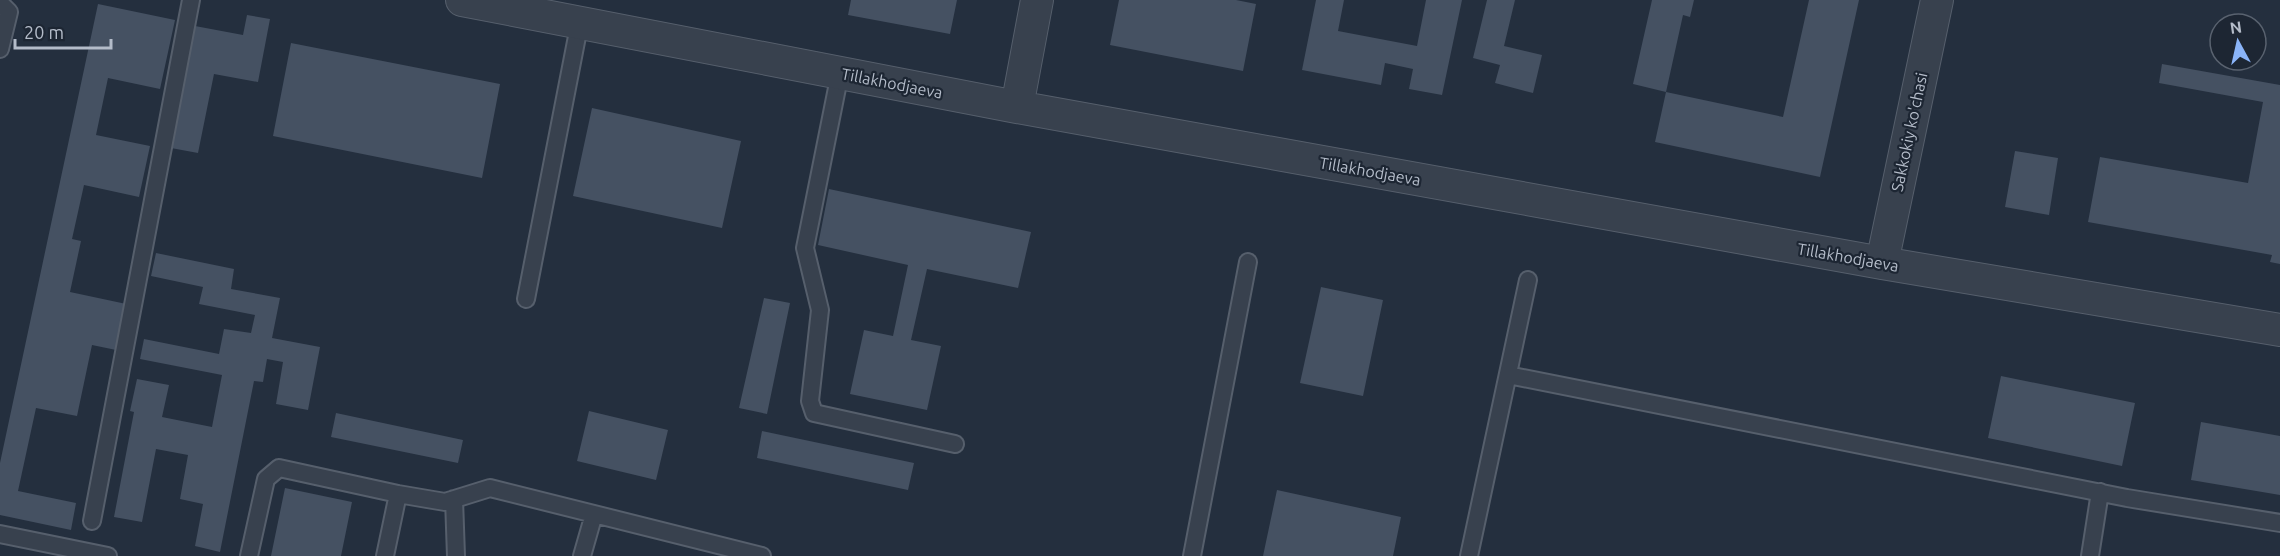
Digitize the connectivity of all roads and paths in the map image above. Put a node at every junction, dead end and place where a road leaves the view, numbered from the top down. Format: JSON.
{"nodes":[{"id":1,"x":191,"y":0,"type":"edge"},
{"id":2,"x":462,"y":0,"type":"edge"},
{"id":3,"x":1037,"y":0,"type":"edge"},
{"id":4,"x":1937,"y":0,"type":"edge"},
{"id":5,"x":0,"y":3,"type":"edge"},
{"id":6,"x":580,"y":21,"type":"junction"},
{"id":7,"x":0,"y":49,"type":"edge"},
{"id":8,"x":840,"y":73,"type":"junction"},
{"id":9,"x":1017,"y":107,"type":"junction"},
{"id":10,"x":1248,"y":262,"type":"dead end"},
{"id":11,"x":1882,"y":263,"type":"junction"},
{"id":12,"x":1528,"y":280,"type":"dead end"},
{"id":13,"x":526,"y":298,"type":"dead end"},
{"id":14,"x":2280,"y":330,"type":"edge"},
{"id":15,"x":1508,"y":375,"type":"junction"},
{"id":16,"x":955,"y":444,"type":"dead end"},
{"id":17,"x":2100,"y":492,"type":"junction"},
{"id":18,"x":398,"y":494,"type":"junction"},
{"id":19,"x":454,"y":499,"type":"junction"},
{"id":20,"x":594,"y":514,"type":"junction"},
{"id":21,"x":92,"y":521,"type":"dead end"},
{"id":22,"x":2280,"y":523,"type":"edge"},
{"id":23,"x":0,"y":534,"type":"edge"},
{"id":24,"x":108,"y":556,"type":"edge"},
{"id":25,"x":249,"y":556,"type":"edge"},
{"id":26,"x":386,"y":556,"type":"edge"},
{"id":27,"x":456,"y":556,"type":"edge"},
{"id":28,"x":582,"y":556,"type":"edge"},
{"id":29,"x":762,"y":556,"type":"edge"},
{"id":30,"x":1192,"y":556,"type":"edge"},
{"id":31,"x":1469,"y":556,"type":"edge"},
{"id":32,"x":2090,"y":556,"type":"edge"}],
"edges":[{"from":1,"to":21,"type":"lane"},
{"from":2,"to":6,"type":"street","name":"Tillakhodjaeva"},
{"from":3,"to":9,"type":"street"},
{"from":4,"to":11,"type":"street","name":"Sakkokiy ko'chasi"},
{"from":5,"to":7,"type":"lane"},
{"from":6,"to":8,"type":"street","name":"Tillakhodjaeva"},
{"from":6,"to":13,"type":"lane"},
{"from":8,"to":9,"type":"street","name":"Tillakhodjaeva"},
{"from":8,"to":16,"type":"lane"},
{"from":9,"to":11,"type":"street","name":"Tillakhodjaeva"},
{"from":10,"to":30,"type":"lane"},
{"from":11,"to":14,"type":"street","name":"Tillakhodjaeva"},
{"from":12,"to":15,"type":"lane"},
{"from":15,"to":17,"type":"lane"},
{"from":15,"to":31,"type":"lane"},
{"from":17,"to":22,"type":"lane"},
{"from":17,"to":32,"type":"lane"},
{"from":18,"to":19,"type":"lane"},
{"from":18,"to":25,"type":"lane"},
{"from":18,"to":26,"type":"lane"},
{"from":19,"to":20,"type":"lane"},
{"from":19,"to":27,"type":"lane"},
{"from":20,"to":28,"type":"lane"},
{"from":20,"to":29,"type":"lane"},
{"from":23,"to":24,"type":"lane"}]}
